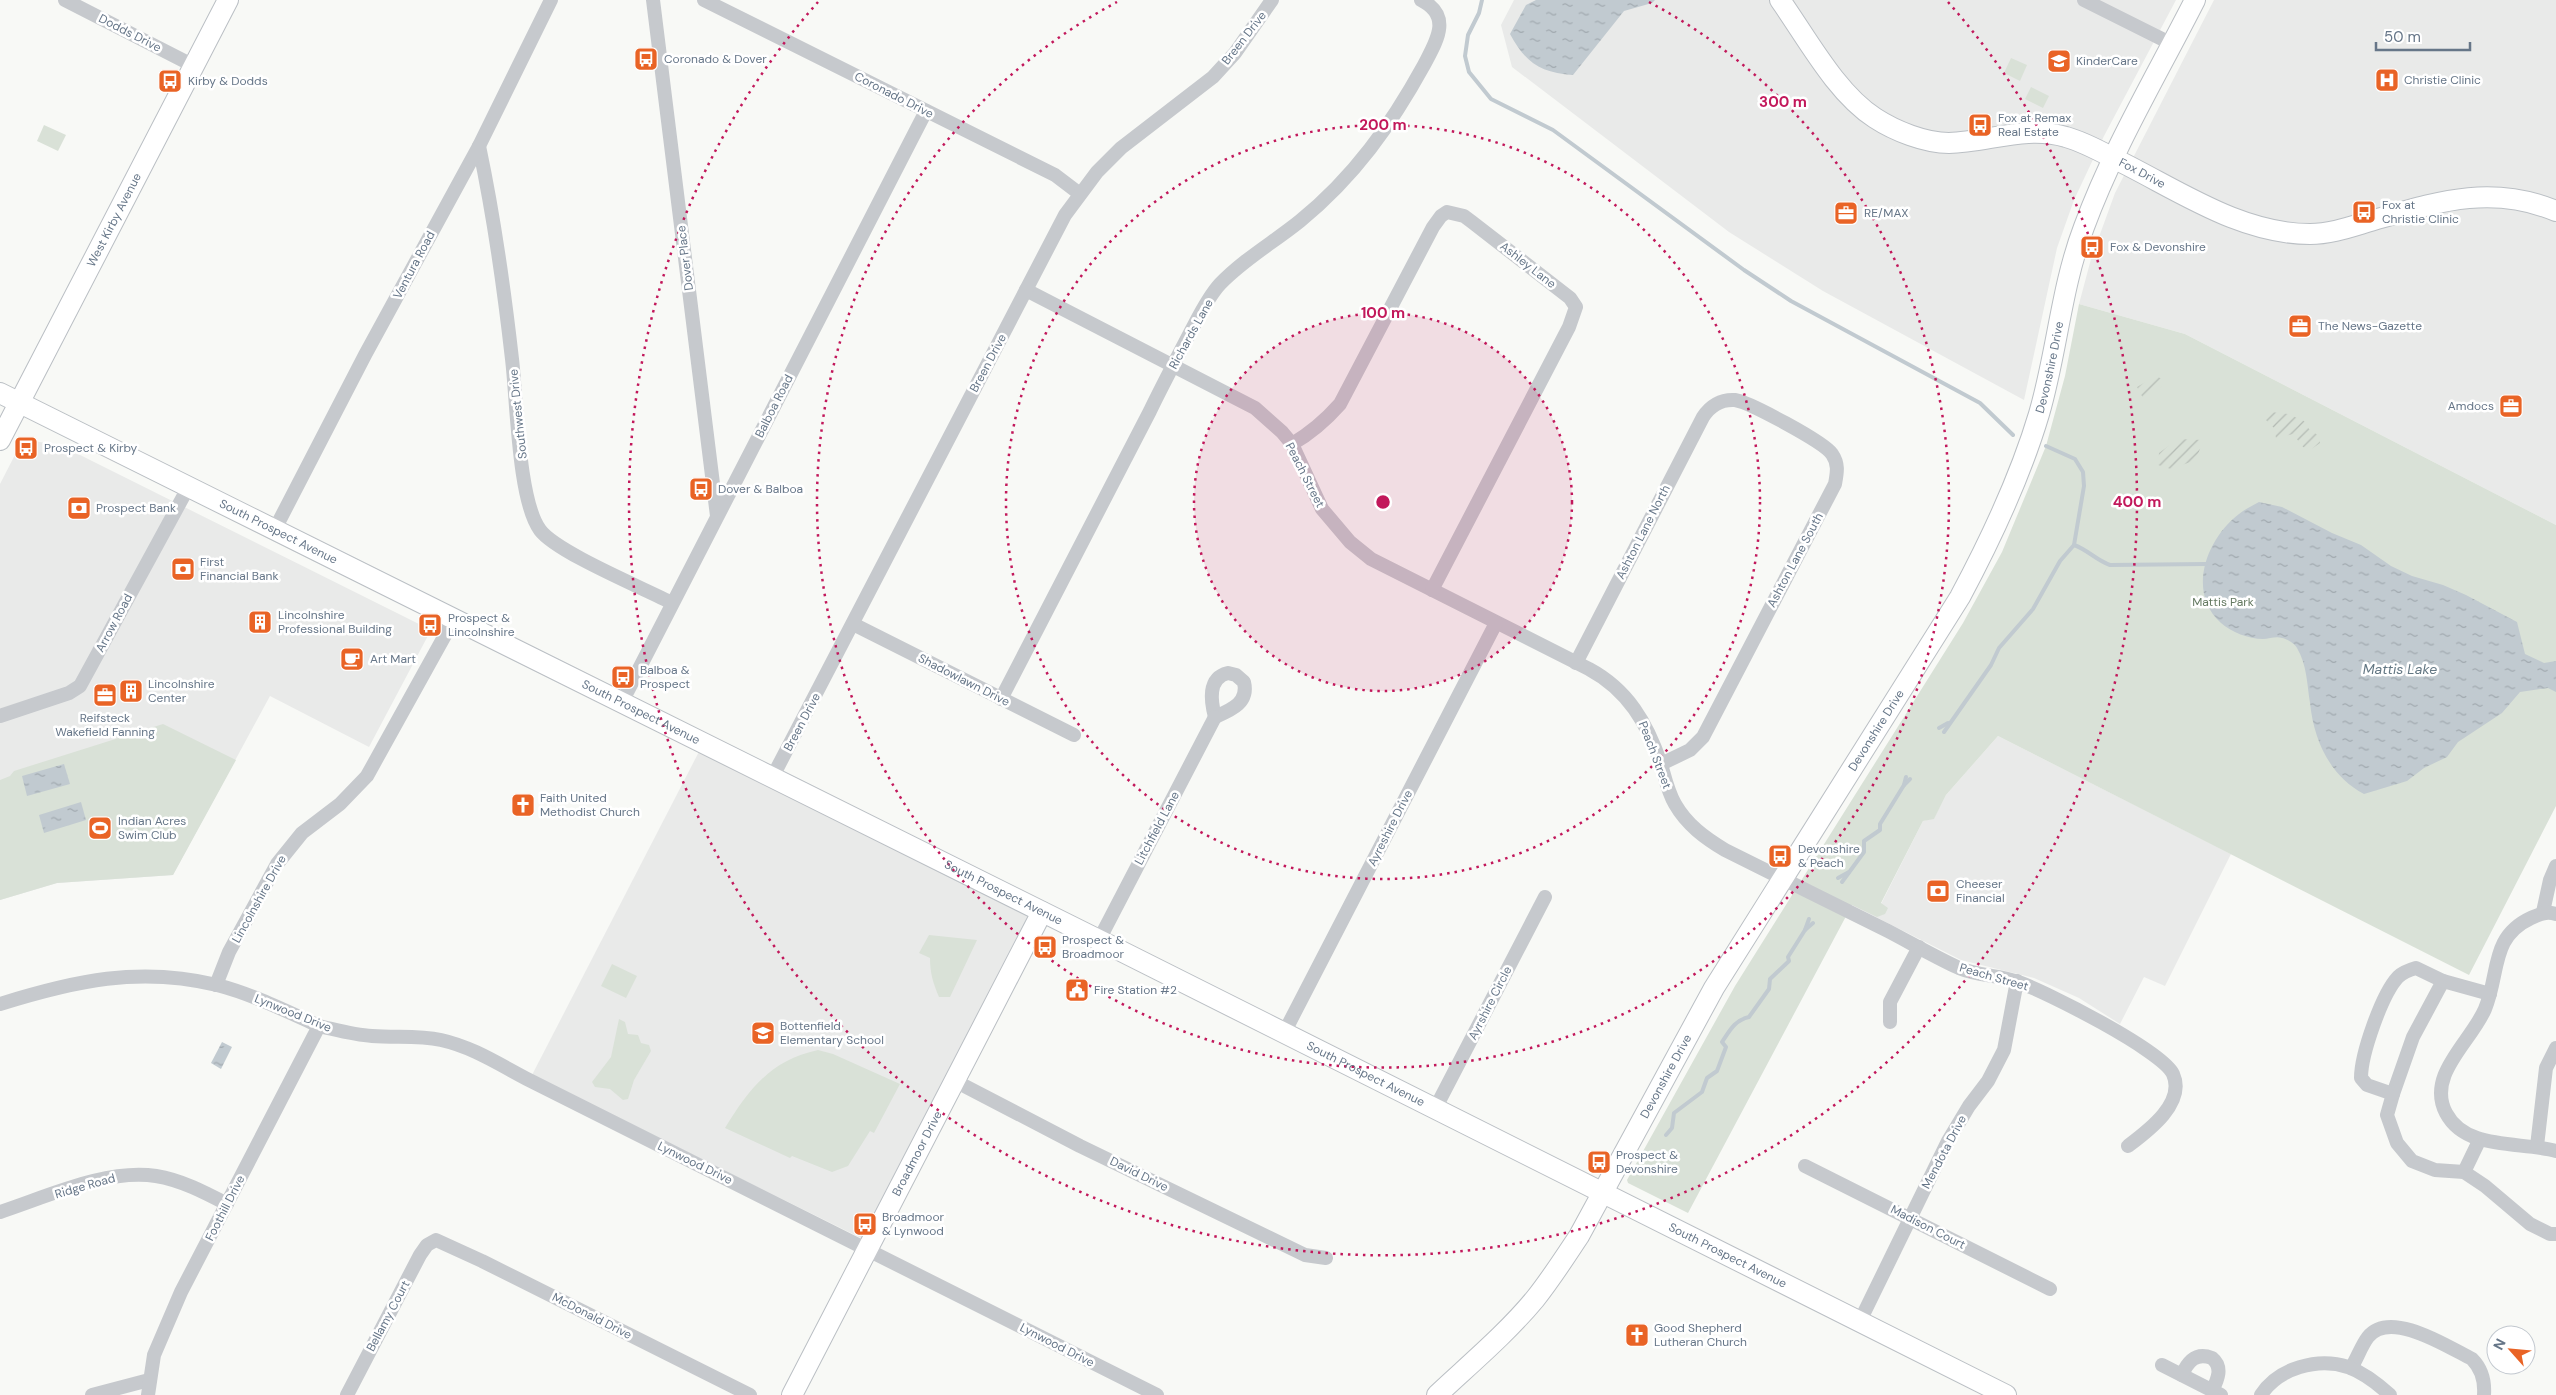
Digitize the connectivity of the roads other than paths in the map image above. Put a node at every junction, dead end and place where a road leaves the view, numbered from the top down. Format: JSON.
{"nodes":[{"id":1,"x":65,"y":0,"type":"edge"},
{"id":2,"x":228,"y":0,"type":"edge"},
{"id":3,"x":552,"y":0,"type":"edge"},
{"id":4,"x":653,"y":0,"type":"edge"},
{"id":5,"x":704,"y":0,"type":"edge"},
{"id":6,"x":1272,"y":0,"type":"edge"},
{"id":7,"x":1421,"y":0,"type":"edge"},
{"id":8,"x":1780,"y":0,"type":"edge"},
{"id":9,"x":2084,"y":0,"type":"edge"},
{"id":10,"x":2195,"y":0,"type":"edge"},
{"id":11,"x":2172,"y":44,"type":"junction"},
{"id":12,"x":194,"y":66,"type":"junction"},
{"id":13,"x":926,"y":111,"type":"junction"},
{"id":14,"x":479,"y":146,"type":"junction"},
{"id":15,"x":2114,"y":158,"type":"junction"},
{"id":16,"x":1080,"y":194,"type":"junction"},
{"id":17,"x":2556,"y":211,"type":"edge"},
{"id":18,"x":1026,"y":290,"type":"junction"},
{"id":19,"x":1173,"y":366,"type":"junction"},
{"id":20,"x":0,"y":393,"type":"edge"},
{"id":21,"x":20,"y":403,"type":"junction"},
{"id":22,"x":1714,"y":405,"type":"joint"},
{"id":23,"x":0,"y":440,"type":"edge"},
{"id":24,"x":1292,"y":444,"type":"junction"},
{"id":25,"x":189,"y":486,"type":"junction"},
{"id":26,"x":717,"y":516,"type":"junction"},
{"id":27,"x":275,"y":529,"type":"junction"},
{"id":28,"x":1432,"y":590,"type":"junction"},
{"id":29,"x":672,"y":603,"type":"junction"},
{"id":30,"x":454,"y":619,"type":"junction"},
{"id":31,"x":1496,"y":623,"type":"junction"},
{"id":32,"x":853,"y":624,"type":"junction"},
{"id":33,"x":1576,"y":663,"type":"junction"},
{"id":34,"x":1001,"y":699,"type":"junction"},
{"id":35,"x":622,"y":702,"type":"junction"},
{"id":36,"x":0,"y":716,"type":"edge"},
{"id":37,"x":1215,"y":717,"type":"dead end"},
{"id":38,"x":1074,"y":735,"type":"dead end"},
{"id":39,"x":1660,"y":764,"type":"junction"},
{"id":40,"x":772,"y":778,"type":"junction"},
{"id":41,"x":2556,"y":866,"type":"edge"},
{"id":42,"x":1782,"y":878,"type":"junction"},
{"id":43,"x":1544,"y":897,"type":"dead end"},
{"id":44,"x":1042,"y":912,"type":"junction"},
{"id":45,"x":2550,"y":913,"type":"edge"},
{"id":46,"x":1099,"y":940,"type":"junction"},
{"id":47,"x":1920,"y":948,"type":"junction"},
{"id":48,"x":2017,"y":981,"type":"junction"},
{"id":49,"x":2443,"y":981,"type":"junction"},
{"id":50,"x":216,"y":985,"type":"junction"},
{"id":51,"x":2490,"y":994,"type":"junction"},
{"id":52,"x":0,"y":1004,"type":"edge"},
{"id":53,"x":1890,"y":1022,"type":"dead end"},
{"id":54,"x":319,"y":1026,"type":"junction"},
{"id":55,"x":1284,"y":1032,"type":"junction"},
{"id":56,"x":2556,"y":1048,"type":"edge"},
{"id":57,"x":955,"y":1082,"type":"junction"},
{"id":58,"x":2393,"y":1094,"type":"junction"},
{"id":59,"x":1435,"y":1109,"type":"junction"},
{"id":60,"x":2479,"y":1141,"type":"junction"},
{"id":61,"x":2128,"y":1146,"type":"dead end"},
{"id":62,"x":2537,"y":1146,"type":"junction"},
{"id":63,"x":2556,"y":1151,"type":"edge"},
{"id":64,"x":1805,"y":1166,"type":"dead end"},
{"id":65,"x":2464,"y":1172,"type":"junction"},
{"id":66,"x":1601,"y":1192,"type":"junction"},
{"id":67,"x":227,"y":1204,"type":"junction"},
{"id":68,"x":0,"y":1212,"type":"edge"},
{"id":69,"x":1909,"y":1218,"type":"junction"},
{"id":70,"x":2556,"y":1234,"type":"edge"},
{"id":71,"x":433,"y":1241,"type":"joint"},
{"id":72,"x":868,"y":1249,"type":"junction"},
{"id":73,"x":1326,"y":1258,"type":"dead end"},
{"id":74,"x":2050,"y":1289,"type":"dead end"},
{"id":75,"x":1860,"y":1322,"type":"junction"},
{"id":76,"x":2162,"y":1365,"type":"dead end"},
{"id":77,"x":2351,"y":1368,"type":"junction"},
{"id":78,"x":2182,"y":1375,"type":"junction"},
{"id":79,"x":149,"y":1380,"type":"junction"},
{"id":80,"x":2217,"y":1393,"type":"edge"},
{"id":81,"x":92,"y":1395,"type":"edge"},
{"id":82,"x":148,"y":1395,"type":"edge"},
{"id":83,"x":347,"y":1395,"type":"edge"},
{"id":84,"x":750,"y":1395,"type":"edge"},
{"id":85,"x":792,"y":1395,"type":"edge"},
{"id":86,"x":1157,"y":1395,"type":"edge"},
{"id":87,"x":1437,"y":1395,"type":"edge"},
{"id":88,"x":2006,"y":1395,"type":"edge"},
{"id":89,"x":2261,"y":1395,"type":"edge"},
{"id":90,"x":2390,"y":1395,"type":"edge"},
{"id":91,"x":2484,"y":1395,"type":"edge"}],
"edges":[{"from":1,"to":12,"type":"street","name":"Dodds Drive"},
{"from":2,"to":12,"type":"street","name":"West Kirby Avenue"},
{"from":3,"to":14,"type":"street","name":"Ventura Road"},
{"from":4,"to":26,"type":"street","name":"Dover Place"},
{"from":5,"to":13,"type":"street","name":"Coronado Drive"},
{"from":6,"to":16,"type":"street","name":"Breen Drive"},
{"from":7,"to":19,"type":"street","name":"Richards Lane"},
{"from":8,"to":15,"type":"street","name":"Fox Drive"},
{"from":9,"to":11,"type":"street"},
{"from":10,"to":11,"type":"street","name":"Devonshire Drive"},
{"from":11,"to":15,"type":"street","name":"Devonshire Drive"},
{"from":12,"to":21,"type":"street","name":"West Kirby Avenue"},
{"from":13,"to":16,"type":"street","name":"Coronado Drive"},
{"from":13,"to":26,"type":"street","name":"Balboa Road"},
{"from":14,"to":27,"type":"street","name":"Ventura Road"},
{"from":14,"to":29,"type":"street","name":"Southwest Drive"},
{"from":15,"to":17,"type":"street","name":"Fox Drive"},
{"from":15,"to":42,"type":"street","name":"Devonshire Drive"},
{"from":16,"to":18,"type":"street","name":"Breen Drive"},
{"from":18,"to":19,"type":"street","name":"Peach Street"},
{"from":18,"to":32,"type":"street","name":"Breen Drive"},
{"from":19,"to":24,"type":"street","name":"Peach Street"},
{"from":19,"to":34,"type":"street","name":"Richards Lane"},
{"from":20,"to":21,"type":"street","name":"South Prospect Avenue"},
{"from":21,"to":23,"type":"street","name":"West Kirby Avenue"},
{"from":21,"to":25,"type":"street","name":"South Prospect Avenue"},
{"from":22,"to":33,"type":"street","name":"Ashton Lane North"},
{"from":22,"to":39,"type":"street","name":"Ashton Lane South"},
{"from":24,"to":28,"type":"street","name":"Peach Street"},
{"from":24,"to":28,"type":"street","name":"Ashley Lane"},
{"from":25,"to":27,"type":"street","name":"South Prospect Avenue"},
{"from":25,"to":36,"type":"street","name":"Arrow Road"},
{"from":26,"to":29,"type":"street","name":"Balboa Road"},
{"from":27,"to":30,"type":"street","name":"South Prospect Avenue"},
{"from":28,"to":31,"type":"street","name":"Peach Street"},
{"from":29,"to":35,"type":"street","name":"Balboa Road"},
{"from":30,"to":35,"type":"street","name":"South Prospect Avenue"},
{"from":30,"to":50,"type":"street","name":"Lincolnshire Drive"},
{"from":31,"to":33,"type":"street","name":"Peach Street"},
{"from":31,"to":55,"type":"street","name":"Ayreshire Drive"},
{"from":32,"to":34,"type":"street","name":"Shadowlawn Drive"},
{"from":32,"to":40,"type":"street","name":"Breen Drive"},
{"from":33,"to":39,"type":"street","name":"Peach Street"},
{"from":34,"to":38,"type":"street","name":"Shadowlawn Drive"},
{"from":35,"to":40,"type":"street","name":"South Prospect Avenue"},
{"from":37,"to":46,"type":"street","name":"Litchfield Lane"},
{"from":39,"to":42,"type":"street","name":"Peach Street"},
{"from":40,"to":44,"type":"street","name":"South Prospect Avenue"},
{"from":41,"to":45,"type":"street"},
{"from":42,"to":47,"type":"street","name":"Peach Street"},
{"from":42,"to":66,"type":"street","name":"Devonshire Drive"},
{"from":43,"to":59,"type":"street","name":"Ayrshire Circle"},
{"from":44,"to":46,"type":"street","name":"South Prospect Avenue"},
{"from":44,"to":57,"type":"street","name":"Broadmoor Drive"},
{"from":45,"to":51,"type":"street"},
{"from":46,"to":55,"type":"street","name":"South Prospect Avenue"},
{"from":47,"to":48,"type":"street","name":"Peach Street"},
{"from":47,"to":53,"type":"street"},
{"from":48,"to":61,"type":"street","name":"Peach Street"},
{"from":48,"to":69,"type":"street","name":"Mendota Drive"},
{"from":49,"to":51,"type":"street"},
{"from":49,"to":58,"type":"street"},
{"from":49,"to":58,"type":"street"},
{"from":50,"to":52,"type":"street"},
{"from":50,"to":54,"type":"street","name":"Lynwood Drive"},
{"from":51,"to":60,"type":"street"},
{"from":54,"to":67,"type":"street","name":"Foothill Drive"},
{"from":54,"to":72,"type":"street","name":"Lynwood Drive"},
{"from":55,"to":59,"type":"street","name":"South Prospect Avenue"},
{"from":56,"to":62,"type":"street"},
{"from":57,"to":72,"type":"street","name":"Broadmoor Drive"},
{"from":57,"to":73,"type":"street","name":"David Drive"},
{"from":58,"to":65,"type":"street"},
{"from":59,"to":66,"type":"street","name":"South Prospect Avenue"},
{"from":60,"to":62,"type":"street"},
{"from":60,"to":65,"type":"street"},
{"from":62,"to":63,"type":"street"},
{"from":64,"to":69,"type":"street","name":"Madison Court"},
{"from":65,"to":70,"type":"street"},
{"from":66,"to":75,"type":"street","name":"South Prospect Avenue"},
{"from":66,"to":87,"type":"street","name":"Devonshire Drive"},
{"from":67,"to":68,"type":"street","name":"Ridge Road"},
{"from":67,"to":79,"type":"street","name":"Foothill Drive"},
{"from":69,"to":74,"type":"street","name":"Madison Court"},
{"from":69,"to":75,"type":"street","name":"Mendota Drive"},
{"from":71,"to":83,"type":"street","name":"Bellamy Court"},
{"from":71,"to":84,"type":"street","name":"McDonald Drive"},
{"from":72,"to":85,"type":"street","name":"Broadmoor Drive"},
{"from":72,"to":86,"type":"street","name":"Lynwood Drive"},
{"from":75,"to":88,"type":"street","name":"South Prospect Avenue"},
{"from":76,"to":78,"type":"street"},
{"from":77,"to":89,"type":"street"},
{"from":77,"to":90,"type":"street"},
{"from":77,"to":91,"type":"street"},
{"from":78,"to":80,"type":"street"},
{"from":78,"to":80,"type":"street"},
{"from":79,"to":81,"type":"street"},
{"from":79,"to":82,"type":"street","name":"Foothill Drive"}]}
